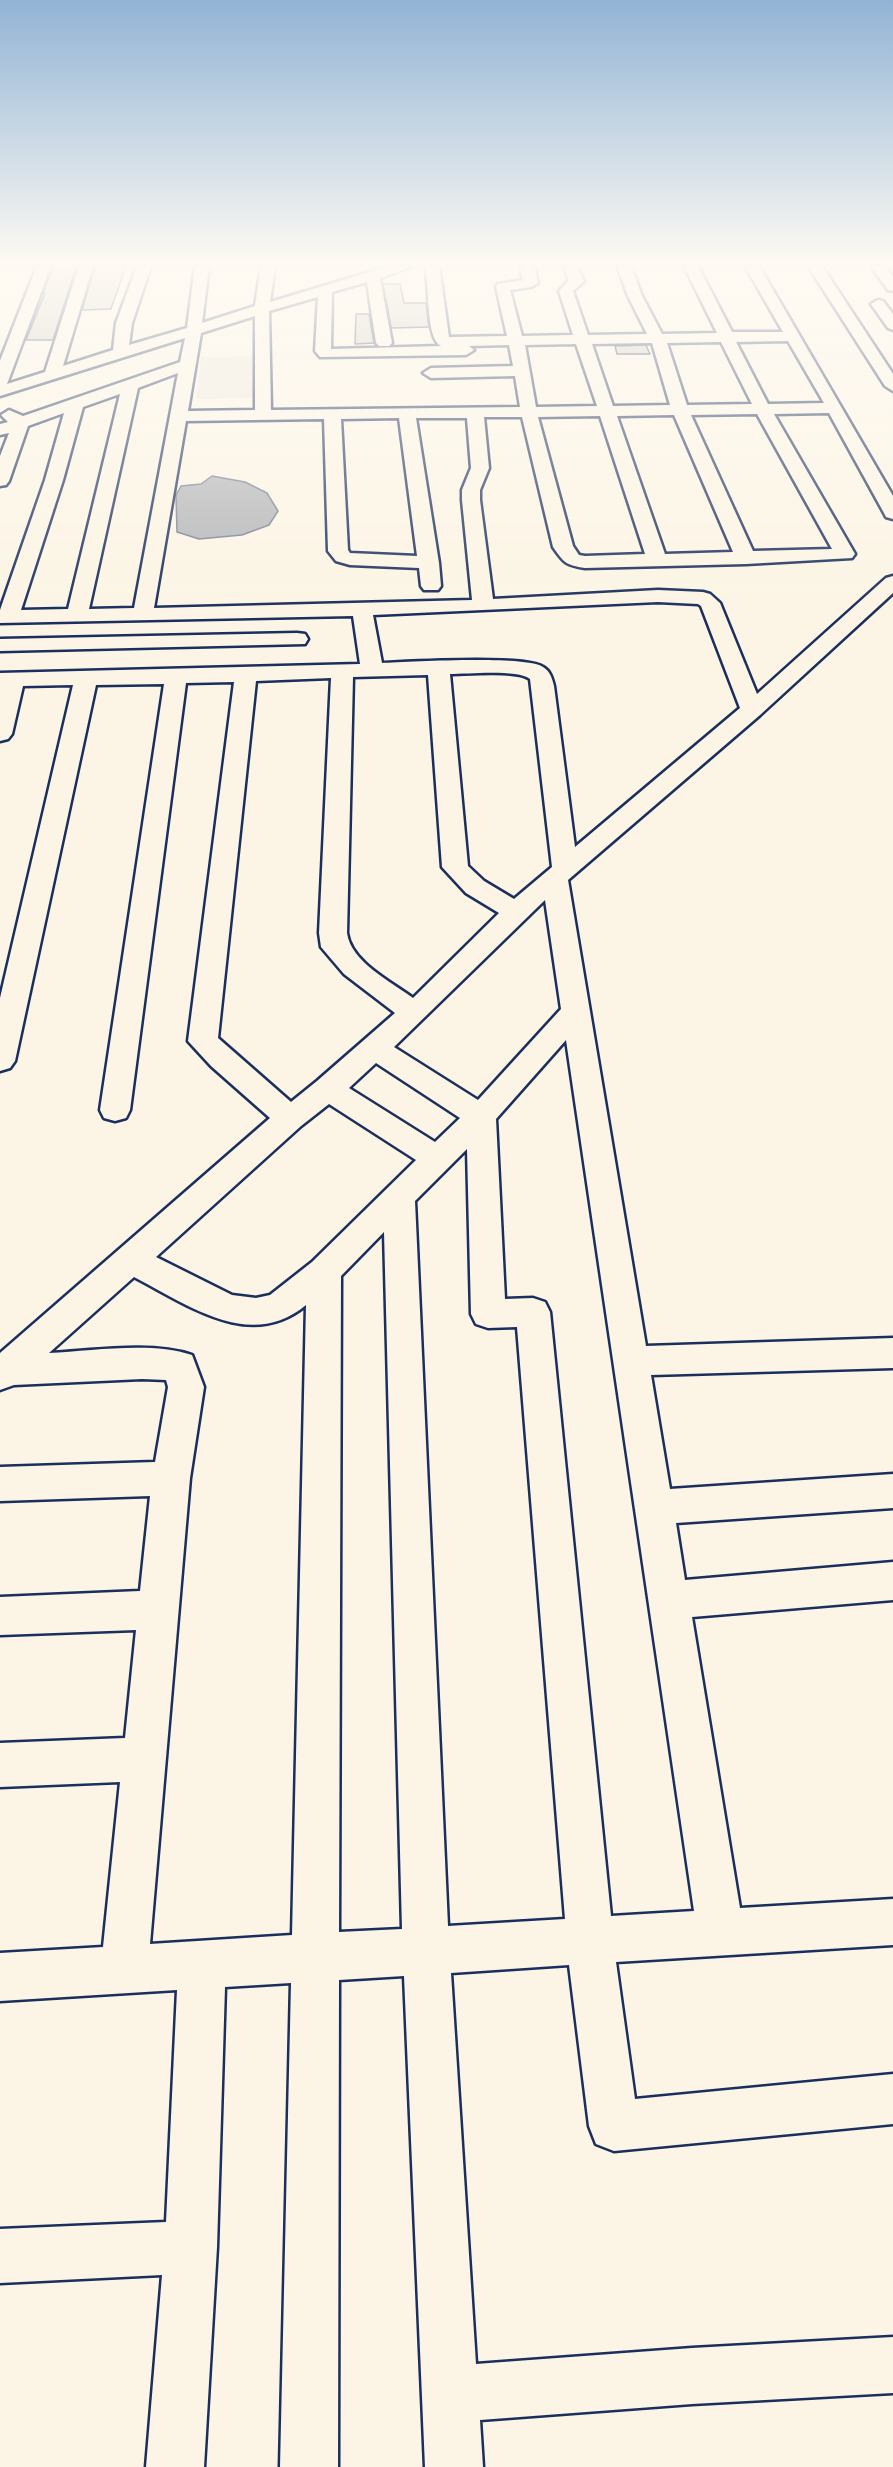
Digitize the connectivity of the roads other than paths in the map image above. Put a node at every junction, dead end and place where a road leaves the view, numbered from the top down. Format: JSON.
{"nodes":[{"id":1,"x":29,"y":381,"type":"edge"},
{"id":2,"x":141,"y":381,"type":"edge"},
{"id":3,"x":184,"y":381,"type":"edge"},
{"id":4,"x":263,"y":381,"type":"edge"},
{"id":5,"x":524,"y":381,"type":"edge"},
{"id":6,"x":597,"y":381,"type":"edge"},
{"id":7,"x":671,"y":381,"type":"edge"},
{"id":8,"x":748,"y":381,"type":"edge"},
{"id":9,"x":819,"y":381,"type":"edge"},
{"id":10,"x":130,"y":385,"type":"junction"},
{"id":11,"x":0,"y":391,"type":"edge"},
{"id":12,"x":76,"y":402,"type":"junction"},
{"id":13,"x":762,"y":408,"type":"junction"},
{"id":14,"x":835,"y":408,"type":"junction"},
{"id":15,"x":0,"y":409,"type":"edge"},
{"id":16,"x":607,"y":409,"type":"junction"},
{"id":17,"x":680,"y":409,"type":"junction"},
{"id":18,"x":407,"y":412,"type":"junction"},
{"id":19,"x":476,"y":412,"type":"junction"},
{"id":20,"x":529,"y":412,"type":"junction"},
{"id":21,"x":332,"y":413,"type":"junction"},
{"id":22,"x":263,"y":414,"type":"junction"},
{"id":23,"x":177,"y":416,"type":"junction"},
{"id":24,"x":21,"y":422,"type":"junction"},
{"id":25,"x":0,"y":430,"type":"edge"},
{"id":26,"x":0,"y":481,"type":"edge"},
{"id":27,"x":893,"y":513,"type":"edge"},
{"id":28,"x":746,"y":558,"type":"junction"},
{"id":29,"x":657,"y":560,"type":"junction"},
{"id":30,"x":429,"y":563,"type":"junction"},
{"id":31,"x":889,"y":596,"type":"edge"},
{"id":32,"x":483,"y":605,"type":"junction"},
{"id":33,"x":434,"y":608,"type":"junction"},
{"id":34,"x":362,"y":610,"type":"junction"},
{"id":35,"x":296,"y":611,"type":"junction"},
{"id":36,"x":143,"y":613,"type":"junction"},
{"id":37,"x":77,"y":615,"type":"junction"},
{"id":38,"x":4,"y":617,"type":"edge"},
{"id":39,"x":297,"y":639,"type":"junction"},
{"id":40,"x":0,"y":645,"type":"edge"},
{"id":41,"x":438,"y":668,"type":"junction"},
{"id":42,"x":372,"y":670,"type":"junction"},
{"id":43,"x":342,"y":671,"type":"junction"},
{"id":44,"x":298,"y":673,"type":"junction"},
{"id":45,"x":246,"y":675,"type":"junction"},
{"id":46,"x":176,"y":677,"type":"junction"},
{"id":47,"x":7,"y":679,"type":"edge"},
{"id":48,"x":86,"y":679,"type":"junction"},
{"id":49,"x":752,"y":710,"type":"junction"},
{"id":50,"x":0,"y":734,"type":"edge"},
{"id":51,"x":560,"y":873,"type":"junction"},
{"id":52,"x":516,"y":911,"type":"junction"},
{"id":53,"x":576,"y":1011,"type":"junction"},
{"id":54,"x":414,"y":1013,"type":"junction"},
{"id":55,"x":373,"y":1048,"type":"junction"},
{"id":56,"x":0,"y":1060,"type":"edge"},
{"id":57,"x":328,"y":1089,"type":"junction"},
{"id":58,"x":115,"y":1110,"type":"dead end"},
{"id":59,"x":481,"y":1116,"type":"junction"},
{"id":60,"x":290,"y":1118,"type":"junction"},
{"id":61,"x":437,"y":1158,"type":"junction"},
{"id":62,"x":399,"y":1198,"type":"junction"},
{"id":63,"x":129,"y":1259,"type":"junction"},
{"id":64,"x":324,"y":1271,"type":"junction"},
{"id":65,"x":893,"y":1353,"type":"edge"},
{"id":66,"x":631,"y":1361,"type":"junction"},
{"id":67,"x":3,"y":1372,"type":"edge"},
{"id":68,"x":171,"y":1478,"type":"junction"},
{"id":69,"x":0,"y":1484,"type":"edge"},
{"id":70,"x":893,"y":1491,"type":"edge"},
{"id":71,"x":654,"y":1507,"type":"junction"},
{"id":72,"x":893,"y":1581,"type":"edge"},
{"id":73,"x":669,"y":1600,"type":"junction"},
{"id":74,"x":159,"y":1610,"type":"junction"},
{"id":75,"x":0,"y":1616,"type":"edge"},
{"id":76,"x":143,"y":1759,"type":"junction"},
{"id":77,"x":0,"y":1765,"type":"edge"},
{"id":78,"x":893,"y":1922,"type":"edge"},
{"id":79,"x":721,"y":1933,"type":"junction"},
{"id":80,"x":590,"y":1941,"type":"junction"},
{"id":81,"x":426,"y":1951,"type":"junction"},
{"id":82,"x":315,"y":1958,"type":"junction"},
{"id":83,"x":202,"y":1965,"type":"junction"},
{"id":84,"x":124,"y":1970,"type":"junction"},
{"id":85,"x":0,"y":1977,"type":"edge"},
{"id":86,"x":893,"y":2099,"type":"edge"},
{"id":87,"x":191,"y":2247,"type":"junction"},
{"id":88,"x":0,"y":2256,"type":"edge"},
{"id":89,"x":893,"y":2365,"type":"edge"},
{"id":90,"x":450,"y":2394,"type":"junction"},
{"id":91,"x":175,"y":2467,"type":"edge"},
{"id":92,"x":309,"y":2467,"type":"edge"},
{"id":93,"x":454,"y":2467,"type":"edge"}],
"edges":[{"from":1,"to":11,"type":"street"},
{"from":2,"to":10,"type":"street"},
{"from":3,"to":23,"type":"street"},
{"from":4,"to":22,"type":"street"},
{"from":5,"to":20,"type":"street"},
{"from":6,"to":16,"type":"street"},
{"from":7,"to":17,"type":"street"},
{"from":8,"to":13,"type":"street"},
{"from":9,"to":14,"type":"street"},
{"from":10,"to":12,"type":"street"},
{"from":10,"to":37,"type":"street"},
{"from":12,"to":24,"type":"street"},
{"from":12,"to":38,"type":"street"},
{"from":13,"to":14,"type":"street"},
{"from":13,"to":17,"type":"street"},
{"from":13,"to":28,"type":"street"},
{"from":14,"to":27,"type":"street"},
{"from":15,"to":24,"type":"street"},
{"from":16,"to":17,"type":"street"},
{"from":16,"to":20,"type":"street"},
{"from":16,"to":29,"type":"street"},
{"from":17,"to":28,"type":"street"},
{"from":18,"to":19,"type":"street"},
{"from":18,"to":21,"type":"street"},
{"from":18,"to":30,"type":"street"},
{"from":19,"to":20,"type":"street"},
{"from":19,"to":32,"type":"street"},
{"from":20,"to":29,"type":"street"},
{"from":21,"to":22,"type":"street"},
{"from":21,"to":30,"type":"street"},
{"from":22,"to":23,"type":"street"},
{"from":23,"to":36,"type":"street"},
{"from":24,"to":25,"type":"street"},
{"from":24,"to":26,"type":"street"},
{"from":28,"to":29,"type":"street"},
{"from":30,"to":33,"type":"street"},
{"from":31,"to":49,"type":"street"},
{"from":32,"to":33,"type":"street"},
{"from":32,"to":49,"type":"street"},
{"from":33,"to":34,"type":"street"},
{"from":34,"to":35,"type":"street"},
{"from":34,"to":42,"type":"street"},
{"from":35,"to":36,"type":"street"},
{"from":35,"to":39,"type":"street"},
{"from":36,"to":37,"type":"street"},
{"from":37,"to":38,"type":"street"},
{"from":39,"to":40,"type":"street"},
{"from":39,"to":44,"type":"street"},
{"from":41,"to":42,"type":"street"},
{"from":41,"to":51,"type":"street"},
{"from":41,"to":52,"type":"street"},
{"from":42,"to":43,"type":"street"},
{"from":43,"to":44,"type":"street"},
{"from":43,"to":54,"type":"street"},
{"from":44,"to":45,"type":"street"},
{"from":45,"to":46,"type":"street"},
{"from":45,"to":60,"type":"street"},
{"from":46,"to":48,"type":"street"},
{"from":46,"to":58,"type":"street"},
{"from":47,"to":48,"type":"street"},
{"from":47,"to":50,"type":"street"},
{"from":48,"to":56,"type":"street"},
{"from":49,"to":51,"type":"street"},
{"from":51,"to":52,"type":"street"},
{"from":51,"to":53,"type":"street"},
{"from":52,"to":54,"type":"street"},
{"from":53,"to":59,"type":"street"},
{"from":53,"to":66,"type":"street"},
{"from":54,"to":55,"type":"street"},
{"from":55,"to":57,"type":"street"},
{"from":55,"to":59,"type":"street"},
{"from":57,"to":60,"type":"street"},
{"from":57,"to":61,"type":"street"},
{"from":59,"to":61,"type":"street"},
{"from":59,"to":80,"type":"street"},
{"from":60,"to":63,"type":"street"},
{"from":61,"to":62,"type":"street"},
{"from":62,"to":64,"type":"street"},
{"from":62,"to":81,"type":"street"},
{"from":63,"to":64,"type":"street"},
{"from":63,"to":67,"type":"street"},
{"from":64,"to":82,"type":"street"},
{"from":65,"to":66,"type":"street"},
{"from":66,"to":71,"type":"street"},
{"from":67,"to":68,"type":"street"},
{"from":68,"to":69,"type":"street"},
{"from":68,"to":74,"type":"street"},
{"from":70,"to":71,"type":"street"},
{"from":71,"to":73,"type":"street"},
{"from":72,"to":73,"type":"street"},
{"from":73,"to":79,"type":"street"},
{"from":74,"to":75,"type":"street"},
{"from":74,"to":76,"type":"street"},
{"from":76,"to":77,"type":"street"},
{"from":76,"to":84,"type":"street"},
{"from":78,"to":79,"type":"street"},
{"from":79,"to":80,"type":"street"},
{"from":80,"to":81,"type":"street"},
{"from":80,"to":86,"type":"street"},
{"from":81,"to":82,"type":"street"},
{"from":81,"to":90,"type":"street"},
{"from":82,"to":83,"type":"street"},
{"from":82,"to":92,"type":"street"},
{"from":83,"to":84,"type":"street"},
{"from":83,"to":87,"type":"street"},
{"from":84,"to":85,"type":"street"},
{"from":87,"to":88,"type":"street"},
{"from":87,"to":91,"type":"street"},
{"from":89,"to":90,"type":"street"},
{"from":90,"to":93,"type":"street"}]}
